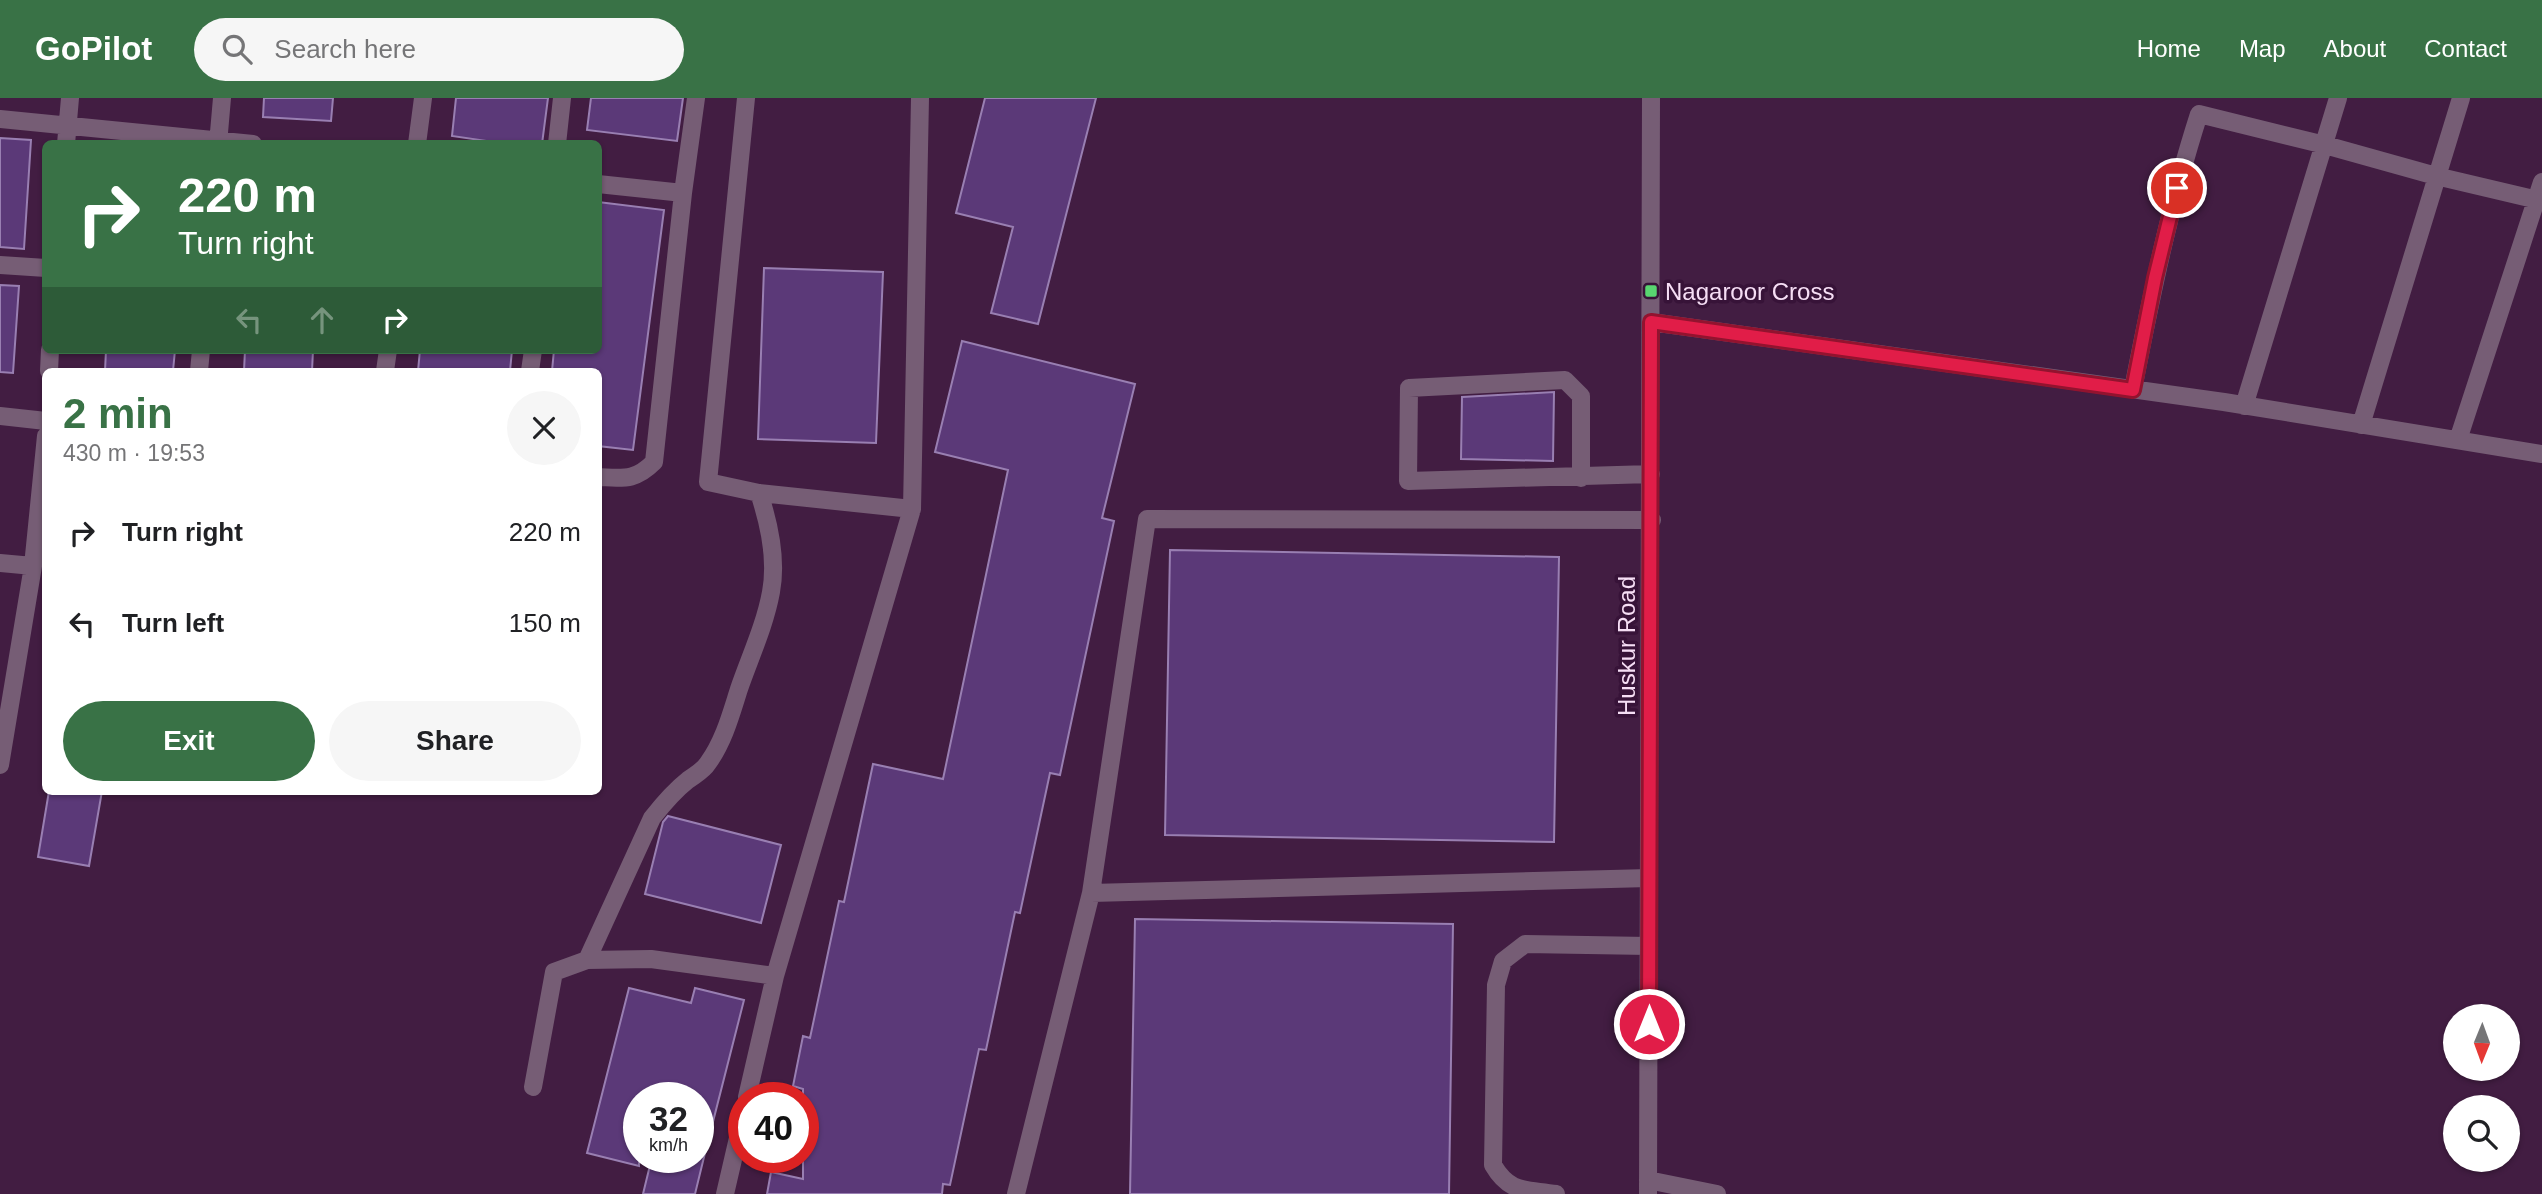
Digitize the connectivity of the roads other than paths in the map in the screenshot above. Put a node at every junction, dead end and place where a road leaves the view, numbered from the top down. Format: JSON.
{"nodes":[{"id":1,"x":71,"y":98,"type":"edge"},
{"id":2,"x":222,"y":98,"type":"edge"},
{"id":3,"x":422,"y":98,"type":"edge"},
{"id":4,"x":562,"y":98,"type":"edge"},
{"id":5,"x":696,"y":98,"type":"edge"},
{"id":6,"x":746,"y":98,"type":"edge"},
{"id":7,"x":920,"y":98,"type":"edge"},
{"id":8,"x":1651,"y":98,"type":"edge"},
{"id":9,"x":2338,"y":98,"type":"edge"},
{"id":10,"x":2461,"y":98,"type":"edge"},
{"id":11,"x":0,"y":119,"type":"edge"},
{"id":12,"x":68,"y":124,"type":"junction"},
{"id":13,"x":66,"y":140,"type":"edge"},
{"id":14,"x":201,"y":140,"type":"edge"},
{"id":15,"x":218,"y":140,"type":"edge"},
{"id":16,"x":417,"y":140,"type":"edge"},
{"id":17,"x":557,"y":140,"type":"edge"},
{"id":18,"x":2325,"y":145,"type":"junction"},
{"id":19,"x":2436,"y":176,"type":"junction"},
{"id":20,"x":2542,"y":182,"type":"edge"},
{"id":21,"x":602,"y":184,"type":"edge"},
{"id":22,"x":683,"y":192,"type":"junction"},
{"id":23,"x":2539,"y":200,"type":"edge"},
{"id":24,"x":0,"y":265,"type":"edge"},
{"id":25,"x":42,"y":268,"type":"edge"},
{"id":26,"x":1651,"y":322,"type":"junction"},
{"id":27,"x":2133,"y":390,"type":"junction"},
{"id":28,"x":2244,"y":406,"type":"junction"},
{"id":29,"x":0,"y":416,"type":"edge"},
{"id":30,"x":42,"y":421,"type":"edge"},
{"id":31,"x":2361,"y":425,"type":"junction"},
{"id":32,"x":2458,"y":440,"type":"junction"},
{"id":33,"x":2542,"y":454,"type":"edge"},
{"id":34,"x":1651,"y":474,"type":"junction"},
{"id":35,"x":42,"y":476,"type":"edge"},
{"id":36,"x":602,"y":477,"type":"edge"},
{"id":37,"x":1581,"y":478,"type":"junction"},
{"id":38,"x":759,"y":493,"type":"junction"},
{"id":39,"x":912,"y":509,"type":"junction"},
{"id":40,"x":1652,"y":520,"type":"junction"},
{"id":41,"x":0,"y":564,"type":"edge"},
{"id":42,"x":33,"y":566,"type":"junction"},
{"id":43,"x":5,"y":707,"type":"edge"},
{"id":44,"x":0,"y":765,"type":"edge"},
{"id":45,"x":1649,"y":878,"type":"junction"},
{"id":46,"x":1091,"y":893,"type":"junction"},
{"id":47,"x":1649,"y":946,"type":"junction"},
{"id":48,"x":587,"y":960,"type":"junction"},
{"id":49,"x":775,"y":976,"type":"junction"},
{"id":50,"x":750,"y":1082,"type":"edge"},
{"id":51,"x":533,"y":1087,"type":"dead end"},
{"id":52,"x":730,"y":1173,"type":"edge"},
{"id":53,"x":1648,"y":1187,"type":"edge"},
{"id":54,"x":725,"y":1194,"type":"edge"},
{"id":55,"x":1016,"y":1194,"type":"edge"},
{"id":56,"x":1556,"y":1194,"type":"edge"},
{"id":57,"x":1717,"y":1194,"type":"edge"}],
"edges":[{"from":1,"to":12,"type":"street"},
{"from":2,"to":15,"type":"street"},
{"from":3,"to":16,"type":"street"},
{"from":4,"to":17,"type":"street"},
{"from":5,"to":22,"type":"street"},
{"from":6,"to":38,"type":"street"},
{"from":7,"to":39,"type":"street"},
{"from":8,"to":26,"type":"street","name":"Huskur Road"},
{"from":9,"to":18,"type":"street"},
{"from":10,"to":19,"type":"street"},
{"from":11,"to":12,"type":"street"},
{"from":12,"to":13,"type":"street"},
{"from":12,"to":14,"type":"street"},
{"from":18,"to":19,"type":"street"},
{"from":18,"to":27,"type":"street"},
{"from":18,"to":28,"type":"street"},
{"from":19,"to":23,"type":"street"},
{"from":19,"to":31,"type":"street"},
{"from":20,"to":23,"type":"street"},
{"from":21,"to":22,"type":"street"},
{"from":22,"to":36,"type":"street"},
{"from":23,"to":32,"type":"street"},
{"from":24,"to":25,"type":"street"},
{"from":26,"to":27,"type":"street"},
{"from":26,"to":34,"type":"street","name":"Huskur Road"},
{"from":27,"to":28,"type":"street"},
{"from":28,"to":31,"type":"street"},
{"from":29,"to":30,"type":"street"},
{"from":31,"to":32,"type":"street"},
{"from":32,"to":33,"type":"street"},
{"from":34,"to":37,"type":"street"},
{"from":34,"to":40,"type":"street","name":"Huskur Road"},
{"from":35,"to":42,"type":"street"},
{"from":37,"to":37,"type":"street"},
{"from":38,"to":39,"type":"street"},
{"from":38,"to":48,"type":"street"},
{"from":39,"to":49,"type":"street"},
{"from":40,"to":45,"type":"street","name":"Huskur Road"},
{"from":40,"to":46,"type":"street"},
{"from":41,"to":42,"type":"street"},
{"from":42,"to":43,"type":"street"},
{"from":43,"to":44,"type":"street"},
{"from":45,"to":46,"type":"street"},
{"from":45,"to":47,"type":"street","name":"Huskur Road"},
{"from":46,"to":55,"type":"street"},
{"from":47,"to":53,"type":"street","name":"Huskur Road"},
{"from":47,"to":56,"type":"street"},
{"from":48,"to":49,"type":"street"},
{"from":48,"to":51,"type":"street"},
{"from":49,"to":50,"type":"street"},
{"from":52,"to":54,"type":"street"},
{"from":53,"to":57,"type":"street"}]}
